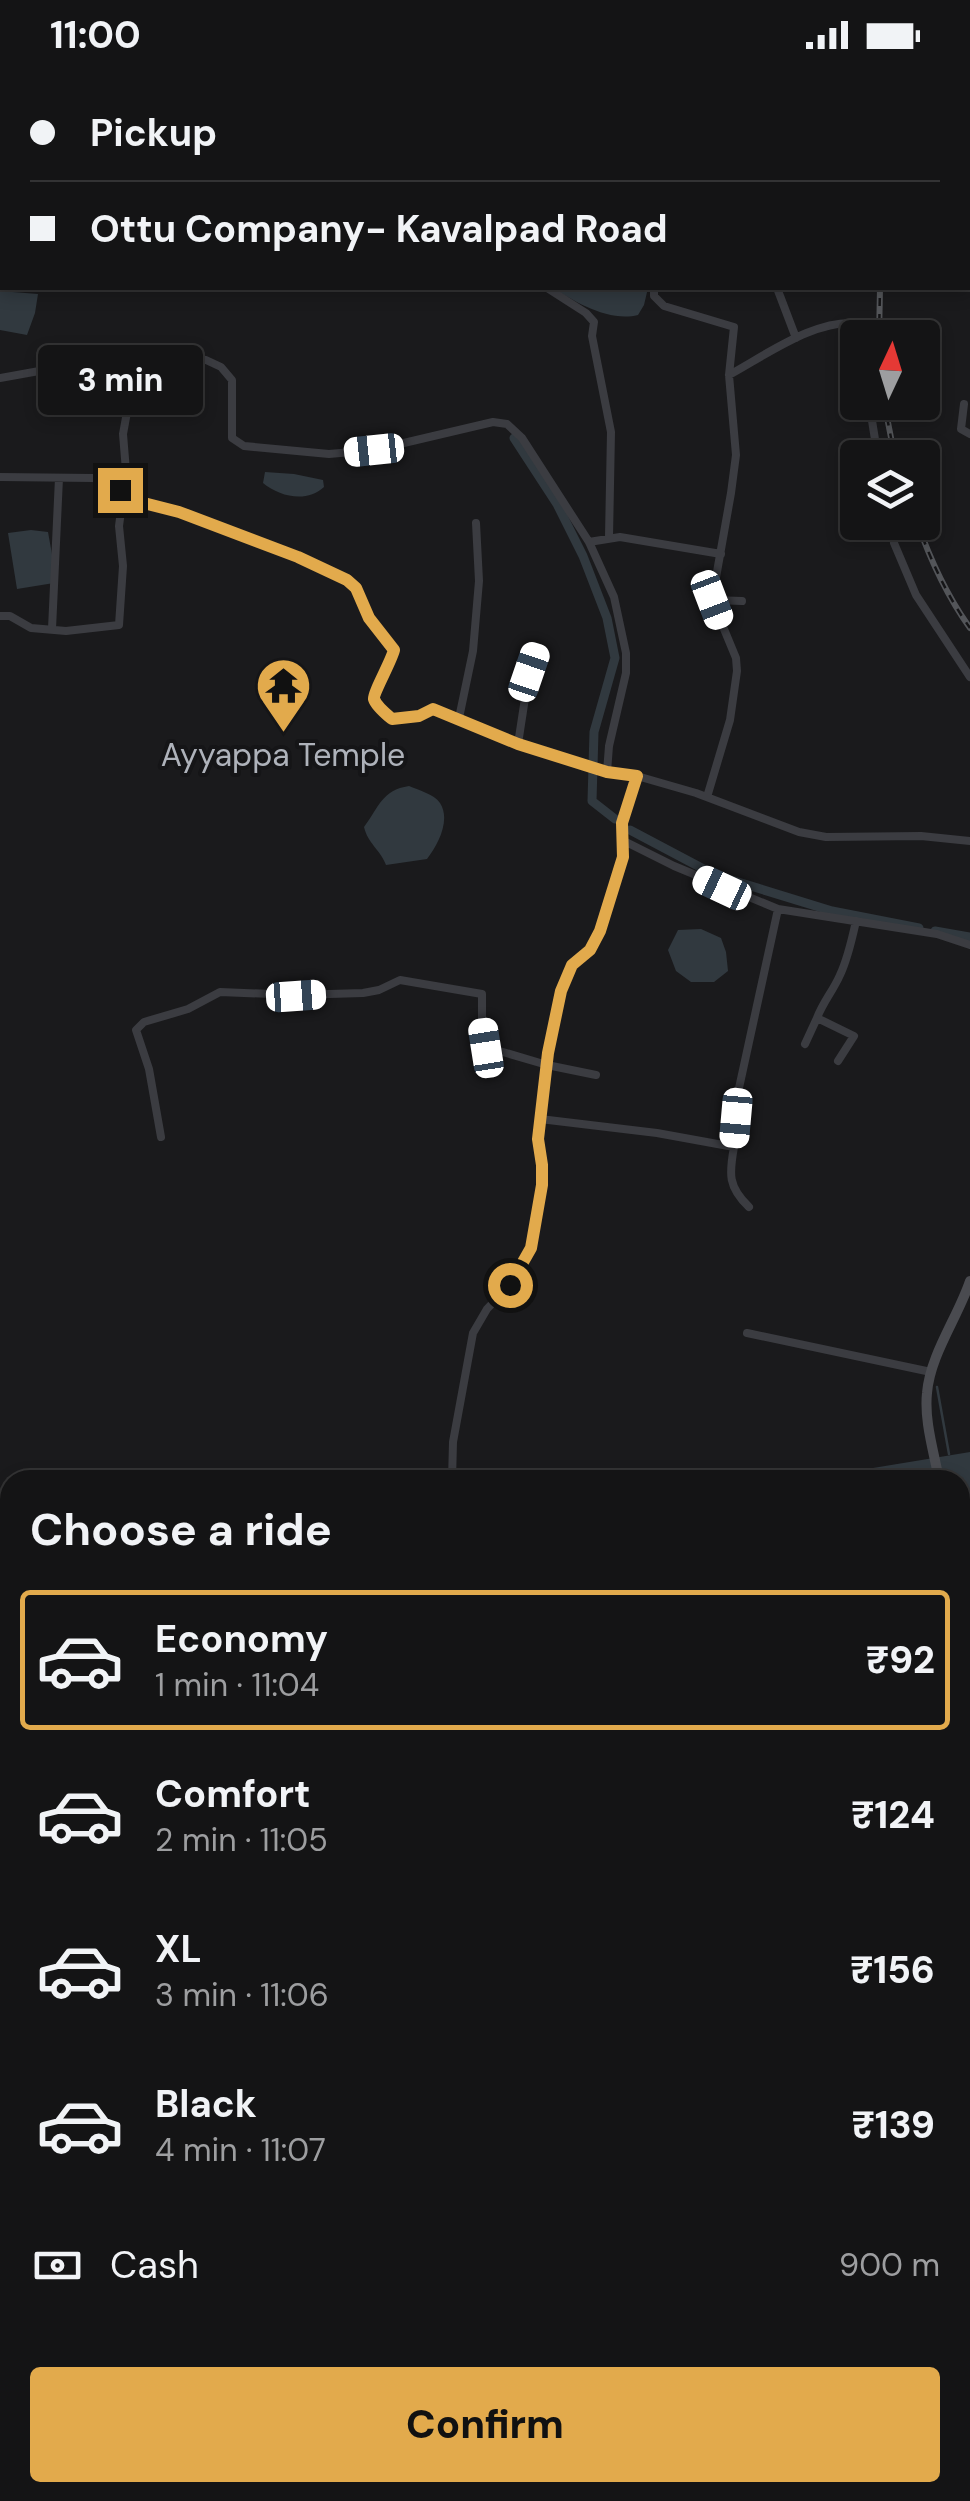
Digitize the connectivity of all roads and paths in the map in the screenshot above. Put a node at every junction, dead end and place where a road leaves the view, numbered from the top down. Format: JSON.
{"nodes":[{"id":1,"x":549,"y":290,"type":"edge"},
{"id":2,"x":654,"y":290,"type":"edge"},
{"id":3,"x":778,"y":290,"type":"edge"},
{"id":4,"x":840,"y":323,"type":"edge"},
{"id":5,"x":796,"y":338,"type":"junction"},
{"id":6,"x":122,"y":363,"type":"junction"},
{"id":7,"x":729,"y":376,"type":"junction"},
{"id":8,"x":0,"y":378,"type":"edge"},
{"id":9,"x":964,"y":404,"type":"dead end"},
{"id":10,"x":970,"y":434,"type":"edge"},
{"id":11,"x":0,"y":477,"type":"edge"},
{"id":12,"x":59,"y":478,"type":"junction"},
{"id":13,"x":132,"y":500,"type":"junction"},
{"id":14,"x":476,"y":523,"type":"dead end"},
{"id":15,"x":609,"y":538,"type":"junction"},
{"id":16,"x":894,"y":540,"type":"edge"},
{"id":17,"x":589,"y":542,"type":"junction"},
{"id":18,"x":721,"y":554,"type":"junction"},
{"id":19,"x":712,"y":600,"type":"junction"},
{"id":20,"x":742,"y":601,"type":"dead end"},
{"id":21,"x":0,"y":616,"type":"edge"},
{"id":22,"x":52,"y":628,"type":"junction"},
{"id":23,"x":537,"y":650,"type":"dead end"},
{"id":24,"x":970,"y":676,"type":"edge"},
{"id":25,"x":459,"y":718,"type":"junction"},
{"id":26,"x":518,"y":744,"type":"junction"},
{"id":27,"x":607,"y":772,"type":"junction"},
{"id":28,"x":637,"y":776,"type":"junction"},
{"id":29,"x":708,"y":797,"type":"junction"},
{"id":30,"x":624,"y":841,"type":"junction"},
{"id":31,"x":970,"y":841,"type":"edge"},
{"id":32,"x":778,"y":909,"type":"junction"},
{"id":33,"x":856,"y":921,"type":"junction"},
{"id":34,"x":970,"y":944,"type":"edge"},
{"id":35,"x":817,"y":1018,"type":"junction"},
{"id":36,"x":805,"y":1044,"type":"dead end"},
{"id":37,"x":838,"y":1061,"type":"dead end"},
{"id":38,"x":547,"y":1065,"type":"junction"},
{"id":39,"x":596,"y":1074,"type":"dead end"},
{"id":40,"x":540,"y":1120,"type":"junction"},
{"id":41,"x":161,"y":1137,"type":"dead end"},
{"id":42,"x":734,"y":1146,"type":"junction"},
{"id":43,"x":749,"y":1207,"type":"dead end"},
{"id":44,"x":970,"y":1281,"type":"edge"},
{"id":45,"x":965,"y":1308,"type":"edge"},
{"id":46,"x":747,"y":1333,"type":"dead end"},
{"id":47,"x":931,"y":1372,"type":"junction"},
{"id":48,"x":452,"y":1470,"type":"edge"},
{"id":49,"x":937,"y":1470,"type":"edge"}],
"edges":[{"from":1,"to":15,"type":"street"},
{"from":2,"to":7,"type":"street"},
{"from":3,"to":5,"type":"street"},
{"from":4,"to":5,"type":"street"},
{"from":5,"to":7,"type":"street"},
{"from":6,"to":8,"type":"street"},
{"from":6,"to":13,"type":"street"},
{"from":6,"to":17,"type":"street"},
{"from":7,"to":18,"type":"street"},
{"from":9,"to":10,"type":"street"},
{"from":11,"to":12,"type":"street"},
{"from":12,"to":13,"type":"street"},
{"from":12,"to":22,"type":"street"},
{"from":13,"to":22,"type":"street"},
{"from":13,"to":25,"type":"street"},
{"from":14,"to":25,"type":"street"},
{"from":15,"to":17,"type":"street"},
{"from":15,"to":18,"type":"street"},
{"from":16,"to":24,"type":"street"},
{"from":17,"to":27,"type":"street"},
{"from":18,"to":19,"type":"street"},
{"from":19,"to":20,"type":"street"},
{"from":19,"to":29,"type":"street"},
{"from":21,"to":22,"type":"street"},
{"from":23,"to":26,"type":"street"},
{"from":25,"to":26,"type":"street"},
{"from":26,"to":27,"type":"street"},
{"from":27,"to":28,"type":"street"},
{"from":28,"to":29,"type":"street"},
{"from":28,"to":30,"type":"street"},
{"from":29,"to":31,"type":"street"},
{"from":30,"to":32,"type":"street"},
{"from":30,"to":38,"type":"street"},
{"from":32,"to":33,"type":"street"},
{"from":32,"to":42,"type":"street"},
{"from":33,"to":34,"type":"street"},
{"from":33,"to":35,"type":"street"},
{"from":35,"to":36,"type":"street"},
{"from":35,"to":37,"type":"street"},
{"from":38,"to":39,"type":"street"},
{"from":38,"to":40,"type":"street"},
{"from":38,"to":41,"type":"street"},
{"from":40,"to":42,"type":"street"},
{"from":40,"to":48,"type":"street"},
{"from":42,"to":43,"type":"street"},
{"from":44,"to":45,"type":"main road"},
{"from":45,"to":47,"type":"main road"},
{"from":46,"to":47,"type":"street"},
{"from":47,"to":49,"type":"main road"}]}
